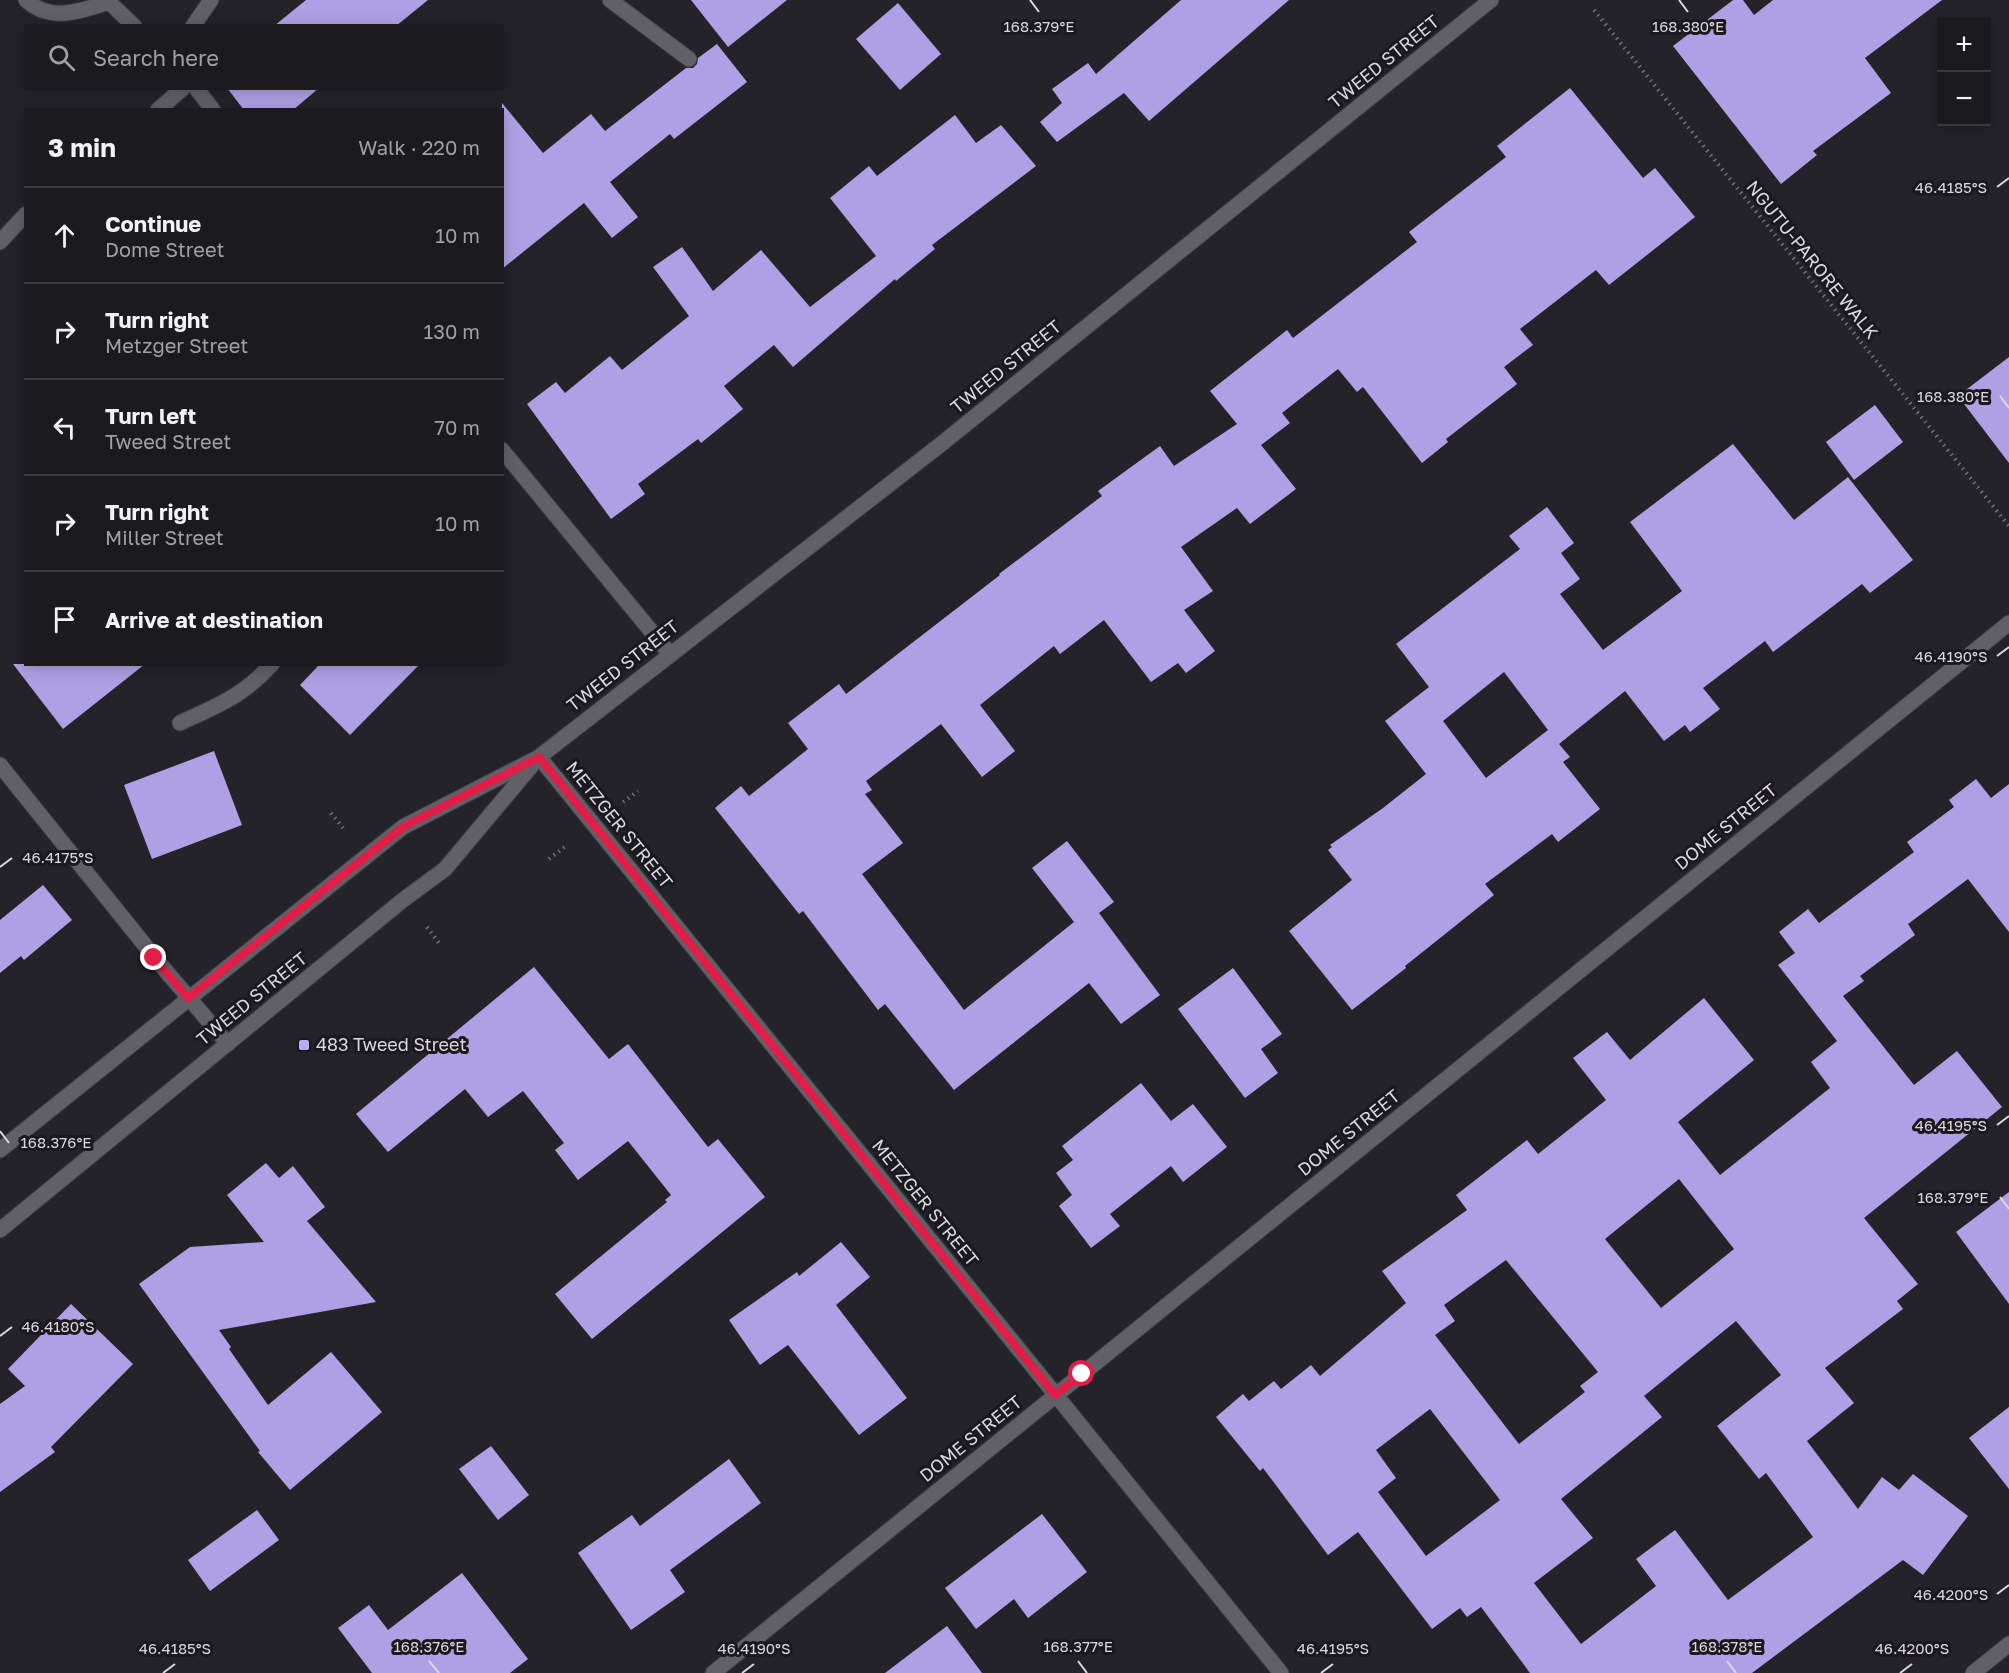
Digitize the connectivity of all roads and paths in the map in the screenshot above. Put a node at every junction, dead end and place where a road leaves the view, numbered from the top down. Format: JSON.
{"nodes":[{"id":1,"x":26,"y":0,"type":"edge"},
{"id":2,"x":211,"y":0,"type":"edge"},
{"id":3,"x":610,"y":0,"type":"edge"},
{"id":4,"x":1491,"y":0,"type":"edge"},
{"id":5,"x":108,"y":1,"type":"edge"},
{"id":6,"x":1594,"y":10,"type":"dead end"},
{"id":7,"x":132,"y":24,"type":"edge"},
{"id":8,"x":194,"y":24,"type":"edge"},
{"id":9,"x":689,"y":59,"type":"dead end"},
{"id":10,"x":181,"y":90,"type":"edge"},
{"id":11,"x":198,"y":90,"type":"edge"},
{"id":12,"x":160,"y":108,"type":"edge"},
{"id":13,"x":211,"y":108,"type":"edge"},
{"id":14,"x":24,"y":216,"type":"edge"},
{"id":15,"x":0,"y":242,"type":"edge"},
{"id":16,"x":504,"y":453,"type":"edge"},
{"id":17,"x":2009,"y":526,"type":"edge"},
{"id":18,"x":2009,"y":623,"type":"edge"},
{"id":19,"x":670,"y":654,"type":"junction"},
{"id":20,"x":270,"y":666,"type":"edge"},
{"id":21,"x":180,"y":723,"type":"dead end"},
{"id":22,"x":539,"y":757,"type":"junction"},
{"id":23,"x":0,"y":765,"type":"edge"},
{"id":24,"x":638,"y":791,"type":"dead end"},
{"id":25,"x":623,"y":802,"type":"dead end"},
{"id":26,"x":331,"y":813,"type":"dead end"},
{"id":27,"x":343,"y":828,"type":"dead end"},
{"id":28,"x":566,"y":846,"type":"dead end"},
{"id":29,"x":549,"y":859,"type":"dead end"},
{"id":30,"x":427,"y":927,"type":"dead end"},
{"id":31,"x":441,"y":946,"type":"dead end"},
{"id":32,"x":188,"y":998,"type":"junction"},
{"id":33,"x":228,"y":1044,"type":"junction"},
{"id":34,"x":0,"y":1150,"type":"edge"},
{"id":35,"x":0,"y":1230,"type":"edge"},
{"id":36,"x":1055,"y":1395,"type":"junction"},
{"id":37,"x":2009,"y":1644,"type":"edge"},
{"id":38,"x":713,"y":1673,"type":"edge"},
{"id":39,"x":1281,"y":1673,"type":"edge"},
{"id":40,"x":1973,"y":1673,"type":"edge"}],
"edges":[{"from":1,"to":5,"type":"street"},
{"from":2,"to":8,"type":"street"},
{"from":3,"to":9,"type":"street"},
{"from":4,"to":19,"type":"street","name":"TWEED STREET"},
{"from":5,"to":7,"type":"street"},
{"from":6,"to":17,"type":"path","name":"NGUTU-PARORE WALK"},
{"from":10,"to":12,"type":"street"},
{"from":11,"to":13,"type":"street"},
{"from":14,"to":15,"type":"street"},
{"from":16,"to":19,"type":"street"},
{"from":18,"to":36,"type":"street","name":"DOME STREET"},
{"from":19,"to":22,"type":"street","name":"TWEED STREET"},
{"from":20,"to":21,"type":"street"},
{"from":22,"to":32,"type":"street","name":"TWEED STREET"},
{"from":22,"to":33,"type":"street","name":"TWEED STREET"},
{"from":22,"to":36,"type":"street","name":"METZGER STREET"},
{"from":23,"to":32,"type":"street"},
{"from":24,"to":25,"type":"path"},
{"from":26,"to":27,"type":"path"},
{"from":28,"to":29,"type":"path"},
{"from":30,"to":31,"type":"path"},
{"from":32,"to":33,"type":"street"},
{"from":32,"to":34,"type":"street","name":"TWEED STREET"},
{"from":33,"to":35,"type":"street","name":"TWEED STREET"},
{"from":36,"to":38,"type":"street","name":"DOME STREET"},
{"from":36,"to":39,"type":"street","name":"METZGER STREET"},
{"from":37,"to":40,"type":"street"}]}
